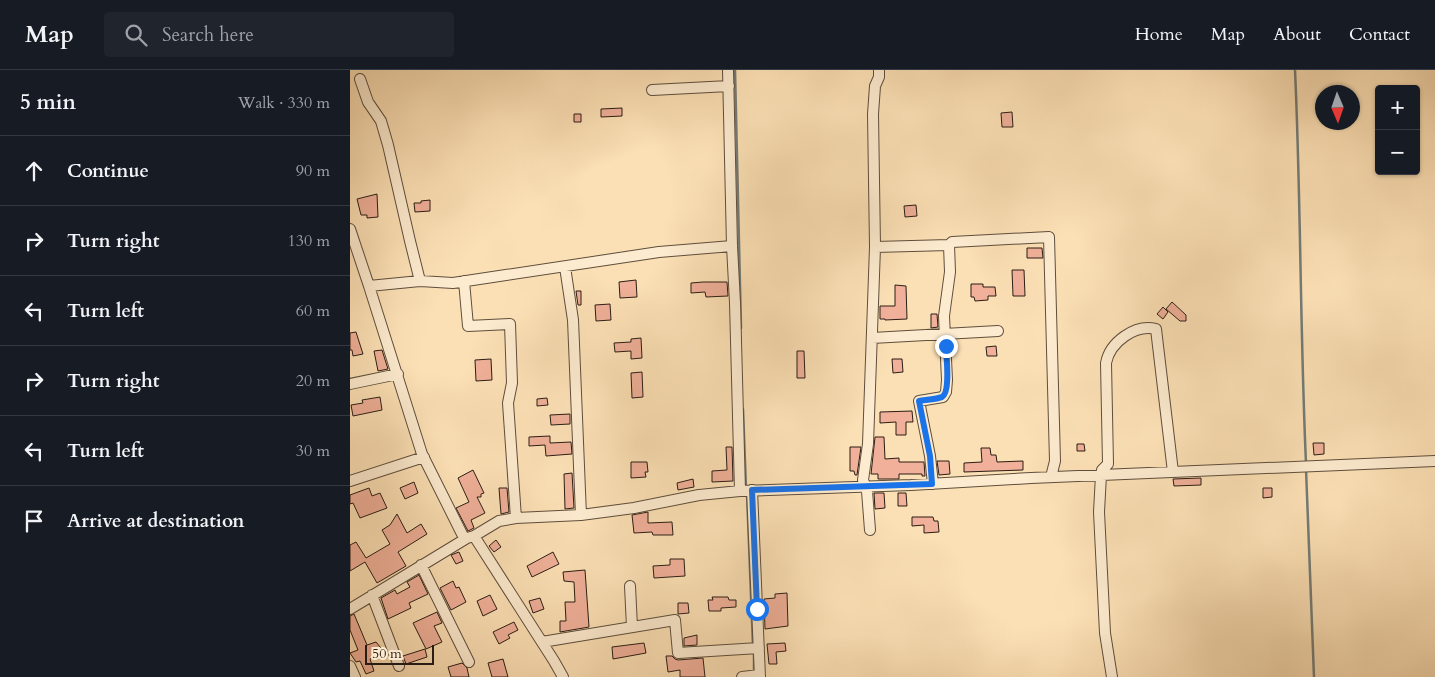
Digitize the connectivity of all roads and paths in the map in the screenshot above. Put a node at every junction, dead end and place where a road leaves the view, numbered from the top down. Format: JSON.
{"nodes":[{"id":1,"x":728,"y":70,"type":"edge"},
{"id":2,"x":879,"y":70,"type":"edge"},
{"id":3,"x":360,"y":79,"type":"dead end"},
{"id":4,"x":729,"y":86,"type":"junction"},
{"id":5,"x":652,"y":90,"type":"dead end"},
{"id":6,"x":350,"y":228,"type":"edge"},
{"id":7,"x":949,"y":245,"type":"junction"},
{"id":8,"x":732,"y":246,"type":"junction"},
{"id":9,"x":875,"y":247,"type":"junction"},
{"id":10,"x":565,"y":267,"type":"junction"},
{"id":11,"x":420,"y":280,"type":"junction"},
{"id":12,"x":464,"y":281,"type":"junction"},
{"id":13,"x":369,"y":286,"type":"junction"},
{"id":14,"x":998,"y":331,"type":"dead end"},
{"id":15,"x":945,"y":334,"type":"junction"},
{"id":16,"x":872,"y":338,"type":"junction"},
{"id":17,"x":398,"y":374,"type":"junction"},
{"id":18,"x":350,"y":384,"type":"edge"},
{"id":19,"x":424,"y":457,"type":"junction"},
{"id":20,"x":1435,"y":461,"type":"edge"},
{"id":21,"x":1173,"y":472,"type":"junction"},
{"id":22,"x":1100,"y":475,"type":"junction"},
{"id":23,"x":1051,"y":477,"type":"junction"},
{"id":24,"x":350,"y":481,"type":"edge"},
{"id":25,"x":932,"y":484,"type":"junction"},
{"id":26,"x":865,"y":486,"type":"junction"},
{"id":27,"x":740,"y":490,"type":"junction"},
{"id":28,"x":752,"y":490,"type":"junction"},
{"id":29,"x":581,"y":515,"type":"junction"},
{"id":30,"x":516,"y":518,"type":"junction"},
{"id":31,"x":870,"y":530,"type":"dead end"},
{"id":32,"x":470,"y":537,"type":"junction"},
{"id":33,"x":421,"y":565,"type":"junction"},
{"id":34,"x":630,"y":586,"type":"dead end"},
{"id":35,"x":372,"y":596,"type":"junction"},
{"id":36,"x":350,"y":609,"type":"edge"},
{"id":37,"x":632,"y":627,"type":"junction"},
{"id":38,"x":542,"y":642,"type":"junction"},
{"id":39,"x":759,"y":648,"type":"junction"},
{"id":40,"x":469,"y":662,"type":"dead end"},
{"id":41,"x":350,"y":666,"type":"edge"},
{"id":42,"x":399,"y":666,"type":"dead end"},
{"id":43,"x":760,"y":676,"type":"edge"},
{"id":44,"x":354,"y":677,"type":"edge"},
{"id":45,"x":563,"y":677,"type":"edge"},
{"id":46,"x":742,"y":677,"type":"edge"},
{"id":47,"x":1112,"y":677,"type":"edge"}],
"edges":[{"from":1,"to":4,"type":"street"},
{"from":2,"to":9,"type":"street"},
{"from":3,"to":11,"type":"street"},
{"from":4,"to":5,"type":"street"},
{"from":4,"to":8,"type":"street"},
{"from":6,"to":13,"type":"street"},
{"from":7,"to":9,"type":"street"},
{"from":7,"to":15,"type":"street"},
{"from":7,"to":23,"type":"street"},
{"from":8,"to":10,"type":"street"},
{"from":8,"to":27,"type":"street"},
{"from":9,"to":16,"type":"street"},
{"from":10,"to":12,"type":"street"},
{"from":10,"to":29,"type":"street"},
{"from":11,"to":12,"type":"street"},
{"from":11,"to":13,"type":"street"},
{"from":12,"to":30,"type":"street"},
{"from":13,"to":17,"type":"street"},
{"from":14,"to":15,"type":"street"},
{"from":15,"to":16,"type":"street"},
{"from":15,"to":25,"type":"street"},
{"from":16,"to":26,"type":"street"},
{"from":17,"to":18,"type":"street"},
{"from":17,"to":19,"type":"street"},
{"from":19,"to":24,"type":"street"},
{"from":19,"to":32,"type":"street"},
{"from":20,"to":21,"type":"street"},
{"from":21,"to":22,"type":"street"},
{"from":21,"to":22,"type":"street"},
{"from":22,"to":23,"type":"street"},
{"from":22,"to":47,"type":"street"},
{"from":23,"to":25,"type":"street"},
{"from":25,"to":26,"type":"street"},
{"from":26,"to":28,"type":"street"},
{"from":26,"to":31,"type":"street"},
{"from":27,"to":28,"type":"street"},
{"from":27,"to":29,"type":"street"},
{"from":28,"to":39,"type":"street"},
{"from":29,"to":30,"type":"street"},
{"from":30,"to":32,"type":"street"},
{"from":32,"to":33,"type":"street"},
{"from":32,"to":38,"type":"street"},
{"from":33,"to":35,"type":"street"},
{"from":33,"to":40,"type":"street"},
{"from":34,"to":37,"type":"street"},
{"from":35,"to":36,"type":"street"},
{"from":35,"to":42,"type":"street"},
{"from":37,"to":38,"type":"street"},
{"from":37,"to":39,"type":"street"},
{"from":38,"to":45,"type":"street"},
{"from":39,"to":43,"type":"street"},
{"from":41,"to":44,"type":"street"},
{"from":43,"to":46,"type":"street"}]}
